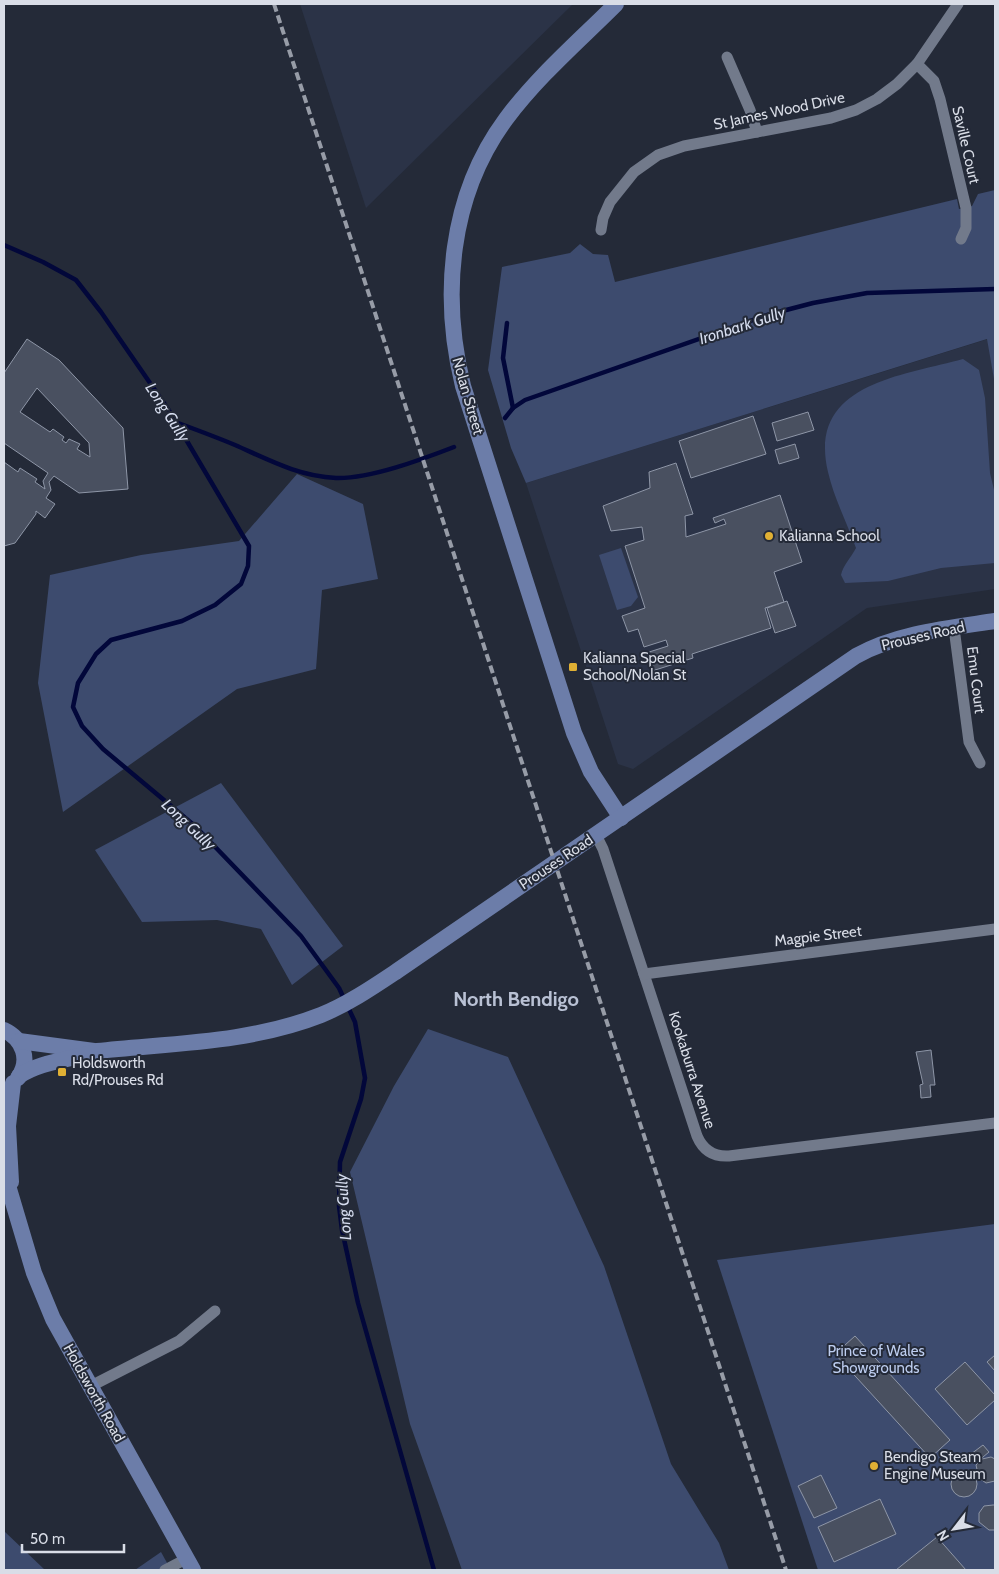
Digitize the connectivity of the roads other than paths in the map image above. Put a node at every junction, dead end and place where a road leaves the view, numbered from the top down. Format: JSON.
{"nodes":[{"id":1,"x":616,"y":4,"type":"edge"},
{"id":2,"x":958,"y":4,"type":"edge"},
{"id":3,"x":727,"y":57,"type":"dead end"},
{"id":4,"x":917,"y":64,"type":"junction"},
{"id":5,"x":757,"y":132,"type":"junction"},
{"id":6,"x":602,"y":230,"type":"dead end"},
{"id":7,"x":962,"y":239,"type":"dead end"},
{"id":8,"x":995,"y":621,"type":"edge"},
{"id":9,"x":954,"y":628,"type":"junction"},
{"id":10,"x":980,"y":764,"type":"dead end"},
{"id":11,"x":621,"y":818,"type":"junction"},
{"id":12,"x":596,"y":835,"type":"junction"},
{"id":13,"x":995,"y":929,"type":"edge"},
{"id":14,"x":644,"y":974,"type":"junction"},
{"id":15,"x":9,"y":1031,"type":"edge"},
{"id":16,"x":97,"y":1051,"type":"junction"},
{"id":17,"x":12,"y":1082,"type":"edge"},
{"id":18,"x":995,"y":1123,"type":"edge"},
{"id":19,"x":6,"y":1153,"type":"edge"},
{"id":20,"x":4,"y":1172,"type":"edge"},
{"id":21,"x":14,"y":1207,"type":"junction"},
{"id":22,"x":215,"y":1311,"type":"dead end"},
{"id":23,"x":89,"y":1387,"type":"junction"},
{"id":24,"x":190,"y":1564,"type":"edge"},
{"id":25,"x":165,"y":1570,"type":"edge"}],
"edges":[{"from":1,"to":11,"type":"street","name":"Nolan Street"},
{"from":2,"to":4,"type":"street","name":"St James Wood Drive"},
{"from":3,"to":5,"type":"street"},
{"from":4,"to":5,"type":"street","name":"St James Wood Drive"},
{"from":4,"to":7,"type":"street","name":"Saville Court"},
{"from":5,"to":6,"type":"street","name":"St James Wood Drive"},
{"from":8,"to":9,"type":"street","name":"Prouses Road"},
{"from":9,"to":10,"type":"street","name":"Emu Court"},
{"from":9,"to":11,"type":"street","name":"Prouses Road"},
{"from":11,"to":12,"type":"street","name":"Prouses Road"},
{"from":12,"to":14,"type":"street","name":"Kookaburra Avenue"},
{"from":12,"to":16,"type":"street","name":"Prouses Road"},
{"from":13,"to":14,"type":"street","name":"Magpie Street"},
{"from":14,"to":18,"type":"street","name":"Kookaburra Avenue"},
{"from":15,"to":16,"type":"street","name":"Prouses Road"},
{"from":15,"to":17,"type":"street","name":"Holdsworth Road"},
{"from":16,"to":17,"type":"street","name":"Prouses Road"},
{"from":17,"to":19,"type":"street","name":"Holdsworth Road"},
{"from":19,"to":21,"type":"street","name":"Holdsworth Road"},
{"from":20,"to":21,"type":"street","name":"Holdsworth Road"},
{"from":21,"to":23,"type":"street","name":"Holdsworth Road"},
{"from":22,"to":23,"type":"street"},
{"from":23,"to":24,"type":"street","name":"Holdsworth Road"},
{"from":24,"to":25,"type":"street"}]}
